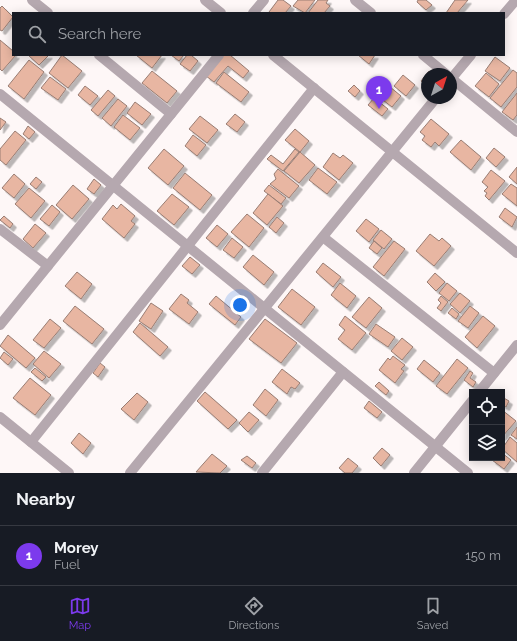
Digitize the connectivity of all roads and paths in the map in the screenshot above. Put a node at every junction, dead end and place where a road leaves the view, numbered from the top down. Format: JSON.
{"nodes":[{"id":1,"x":32,"y":0,"type":"edge"},
{"id":2,"x":205,"y":0,"type":"edge"},
{"id":3,"x":264,"y":0,"type":"edge"},
{"id":4,"x":355,"y":0,"type":"edge"},
{"id":5,"x":516,"y":1,"type":"edge"},
{"id":6,"x":47,"y":12,"type":"edge"},
{"id":7,"x":220,"y":12,"type":"edge"},
{"id":8,"x":254,"y":12,"type":"edge"},
{"id":9,"x":370,"y":12,"type":"edge"},
{"id":10,"x":505,"y":13,"type":"edge"},
{"id":11,"x":100,"y":56,"type":"edge"},
{"id":12,"x":218,"y":56,"type":"edge"},
{"id":13,"x":274,"y":56,"type":"edge"},
{"id":14,"x":423,"y":56,"type":"edge"},
{"id":15,"x":470,"y":56,"type":"edge"},
{"id":16,"x":438,"y":68,"type":"edge"},
{"id":17,"x":457,"y":70,"type":"edge"},
{"id":18,"x":457,"y":84,"type":"edge"},
{"id":19,"x":314,"y":88,"type":"junction"},
{"id":20,"x":0,"y":94,"type":"edge"},
{"id":21,"x":431,"y":104,"type":"edge"},
{"id":22,"x":171,"y":114,"type":"junction"},
{"id":23,"x":517,"y":132,"type":"edge"},
{"id":24,"x":392,"y":152,"type":"junction"},
{"id":25,"x":113,"y":186,"type":"junction"},
{"id":26,"x":0,"y":229,"type":"edge"},
{"id":27,"x":323,"y":236,"type":"junction"},
{"id":28,"x":188,"y":246,"type":"junction"},
{"id":29,"x":517,"y":253,"type":"edge"},
{"id":30,"x":48,"y":266,"type":"junction"},
{"id":31,"x":264,"y":308,"type":"junction"},
{"id":32,"x":0,"y":325,"type":"edge"},
{"id":33,"x":517,"y":345,"type":"edge"},
{"id":34,"x":343,"y":372,"type":"junction"},
{"id":35,"x":494,"y":373,"type":"junction"},
{"id":36,"x":481,"y":389,"type":"edge"},
{"id":37,"x":469,"y":405,"type":"edge"},
{"id":38,"x":0,"y":417,"type":"edge"},
{"id":39,"x":31,"y":442,"type":"junction"},
{"id":40,"x":435,"y":446,"type":"junction"},
{"id":41,"x":69,"y":473,"type":"edge"},
{"id":42,"x":130,"y":473,"type":"edge"},
{"id":43,"x":262,"y":473,"type":"edge"},
{"id":44,"x":414,"y":473,"type":"edge"},
{"id":45,"x":468,"y":473,"type":"edge"}],
"edges":[{"from":1,"to":6,"type":"street"},
{"from":2,"to":7,"type":"street"},
{"from":3,"to":8,"type":"street"},
{"from":4,"to":9,"type":"street"},
{"from":5,"to":10,"type":"street"},
{"from":11,"to":22,"type":"street"},
{"from":12,"to":22,"type":"street"},
{"from":13,"to":19,"type":"street"},
{"from":14,"to":16,"type":"street"},
{"from":15,"to":17,"type":"street"},
{"from":18,"to":23,"type":"street"},
{"from":19,"to":24,"type":"street"},
{"from":19,"to":28,"type":"street"},
{"from":20,"to":25,"type":"street"},
{"from":21,"to":24,"type":"street"},
{"from":22,"to":25,"type":"street"},
{"from":24,"to":27,"type":"street"},
{"from":24,"to":29,"type":"street"},
{"from":25,"to":28,"type":"street"},
{"from":25,"to":30,"type":"street"},
{"from":26,"to":30,"type":"street"},
{"from":27,"to":31,"type":"street"},
{"from":27,"to":35,"type":"street"},
{"from":28,"to":31,"type":"street"},
{"from":28,"to":39,"type":"street"},
{"from":30,"to":32,"type":"street"},
{"from":31,"to":34,"type":"street"},
{"from":31,"to":42,"type":"street"},
{"from":33,"to":35,"type":"street"},
{"from":34,"to":40,"type":"street"},
{"from":34,"to":43,"type":"street"},
{"from":35,"to":36,"type":"street"},
{"from":37,"to":40,"type":"street"},
{"from":38,"to":39,"type":"street"},
{"from":39,"to":41,"type":"street"},
{"from":40,"to":44,"type":"street"},
{"from":40,"to":45,"type":"street"}]}
